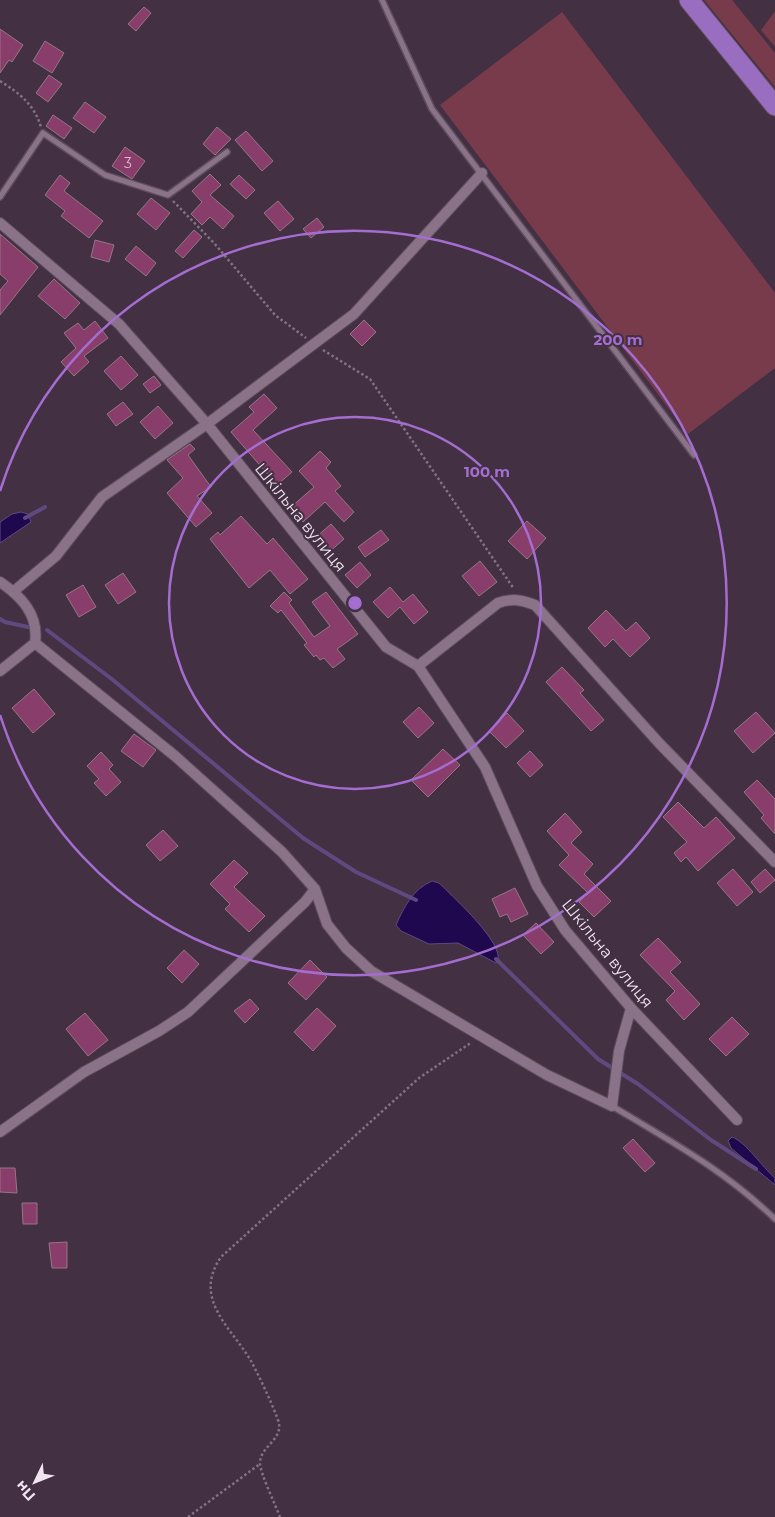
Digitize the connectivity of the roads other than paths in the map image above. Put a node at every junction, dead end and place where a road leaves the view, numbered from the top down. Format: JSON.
{"nodes":[{"id":1,"x":382,"y":0,"type":"edge"},
{"id":2,"x":689,"y":0,"type":"edge"},
{"id":3,"x":775,"y":106,"type":"edge"},
{"id":4,"x":227,"y":152,"type":"dead end"},
{"id":5,"x":482,"y":172,"type":"junction"},
{"id":6,"x":0,"y":197,"type":"edge"},
{"id":7,"x":0,"y":223,"type":"edge"},
{"id":8,"x":207,"y":424,"type":"junction"},
{"id":9,"x":694,"y":455,"type":"dead end"},
{"id":10,"x":0,"y":582,"type":"edge"},
{"id":11,"x":14,"y":591,"type":"junction"},
{"id":12,"x":36,"y":643,"type":"junction"},
{"id":13,"x":418,"y":666,"type":"junction"},
{"id":14,"x":0,"y":672,"type":"edge"},
{"id":15,"x":775,"y":862,"type":"edge"},
{"id":16,"x":314,"y":889,"type":"junction"},
{"id":17,"x":631,"y":1008,"type":"junction"},
{"id":18,"x":612,"y":1106,"type":"junction"},
{"id":19,"x":737,"y":1120,"type":"dead end"},
{"id":20,"x":0,"y":1132,"type":"edge"},
{"id":21,"x":775,"y":1219,"type":"edge"}],
"edges":[{"from":1,"to":5,"type":"lane"},
{"from":2,"to":3,"type":"highway"},
{"from":4,"to":6,"type":"lane"},
{"from":5,"to":8,"type":"street"},
{"from":5,"to":9,"type":"lane"},
{"from":7,"to":8,"type":"street","name":"Шкільна вулиця"},
{"from":8,"to":11,"type":"street"},
{"from":8,"to":13,"type":"street","name":"Шкільна вулиця"},
{"from":10,"to":11,"type":"street"},
{"from":11,"to":12,"type":"street"},
{"from":12,"to":14,"type":"street"},
{"from":12,"to":16,"type":"street"},
{"from":13,"to":15,"type":"street"},
{"from":13,"to":17,"type":"street","name":"Шкільна вулиця"},
{"from":16,"to":18,"type":"street"},
{"from":16,"to":20,"type":"street"},
{"from":17,"to":18,"type":"street"},
{"from":17,"to":19,"type":"street","name":"Шкільна вулиця"},
{"from":18,"to":21,"type":"lane"}]}
